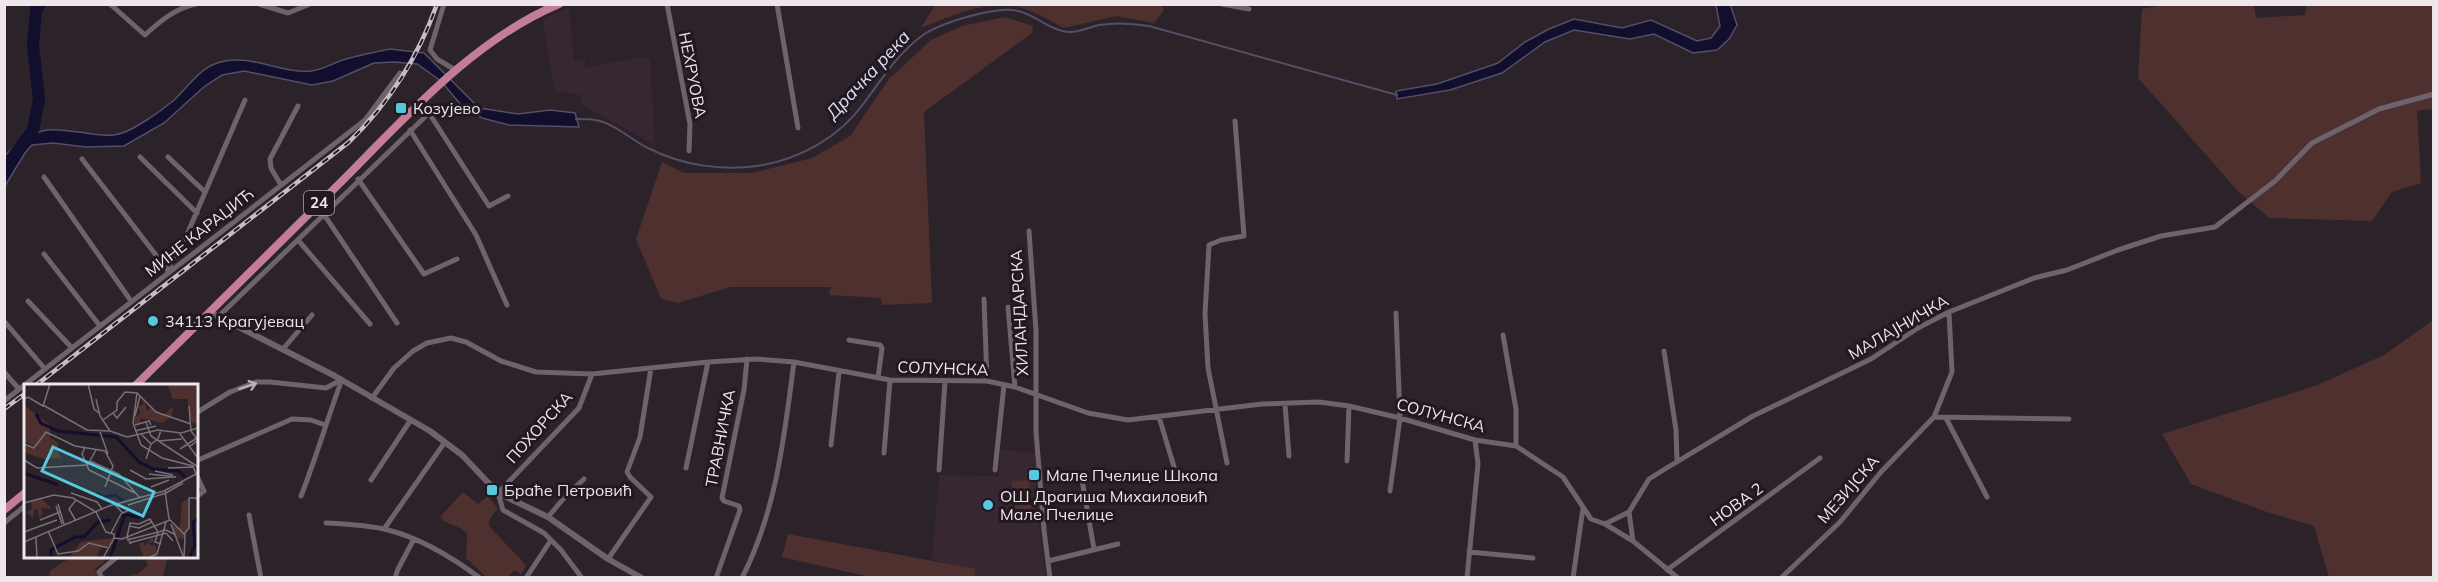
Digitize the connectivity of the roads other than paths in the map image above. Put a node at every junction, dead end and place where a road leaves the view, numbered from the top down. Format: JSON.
{"nodes":[{"id":1,"x":110,"y":4,"type":"edge"},
{"id":2,"x":196,"y":4,"type":"edge"},
{"id":3,"x":259,"y":4,"type":"edge"},
{"id":4,"x":310,"y":4,"type":"edge"},
{"id":5,"x":444,"y":4,"type":"edge"},
{"id":6,"x":559,"y":4,"type":"edge"},
{"id":7,"x":667,"y":4,"type":"edge"},
{"id":8,"x":777,"y":4,"type":"edge"},
{"id":9,"x":1222,"y":4,"type":"edge"},
{"id":10,"x":183,"y":5,"type":"edge"},
{"id":11,"x":1249,"y":9,"type":"dead end"},
{"id":12,"x":456,"y":72,"type":"junction"},
{"id":13,"x":400,"y":73,"type":"dead end"},
{"id":14,"x":2433,"y":94,"type":"edge"},
{"id":15,"x":245,"y":100,"type":"dead end"},
{"id":16,"x":298,"y":106,"type":"dead end"},
{"id":17,"x":1235,"y":121,"type":"dead end"},
{"id":18,"x":798,"y":128,"type":"dead end"},
{"id":19,"x":410,"y":130,"type":"junction"},
{"id":20,"x":689,"y":151,"type":"dead end"},
{"id":21,"x":140,"y":157,"type":"dead end"},
{"id":22,"x":168,"y":157,"type":"dead end"},
{"id":23,"x":82,"y":159,"type":"dead end"},
{"id":24,"x":44,"y":177,"type":"dead end"},
{"id":25,"x":358,"y":179,"type":"junction"},
{"id":26,"x":281,"y":185,"type":"junction"},
{"id":27,"x":204,"y":191,"type":"junction"},
{"id":28,"x":508,"y":196,"type":"dead end"},
{"id":29,"x":197,"y":213,"type":"junction"},
{"id":30,"x":323,"y":213,"type":"junction"},
{"id":31,"x":1029,"y":231,"type":"dead end"},
{"id":32,"x":298,"y":240,"type":"junction"},
{"id":33,"x":44,"y":254,"type":"dead end"},
{"id":34,"x":457,"y":259,"type":"dead end"},
{"id":35,"x":169,"y":272,"type":"junction"},
{"id":36,"x":984,"y":299,"type":"dead end"},
{"id":37,"x":27,"y":301,"type":"dead end"},
{"id":38,"x":131,"y":301,"type":"junction"},
{"id":39,"x":507,"y":305,"type":"dead end"},
{"id":40,"x":1008,"y":307,"type":"dead end"},
{"id":41,"x":208,"y":312,"type":"junction"},
{"id":42,"x":1949,"y":312,"type":"junction"},
{"id":43,"x":1396,"y":314,"type":"dead end"},
{"id":44,"x":312,"y":315,"type":"dead end"},
{"id":45,"x":218,"y":317,"type":"junction"},
{"id":46,"x":4,"y":321,"type":"edge"},
{"id":47,"x":397,"y":323,"type":"dead end"},
{"id":48,"x":370,"y":324,"type":"dead end"},
{"id":49,"x":100,"y":326,"type":"junction"},
{"id":50,"x":1503,"y":335,"type":"dead end"},
{"id":51,"x":849,"y":340,"type":"dead end"},
{"id":52,"x":72,"y":348,"type":"junction"},
{"id":53,"x":283,"y":349,"type":"junction"},
{"id":54,"x":1664,"y":351,"type":"dead end"},
{"id":55,"x":747,"y":359,"type":"junction"},
{"id":56,"x":708,"y":362,"type":"junction"},
{"id":57,"x":794,"y":362,"type":"junction"},
{"id":58,"x":651,"y":368,"type":"junction"},
{"id":59,"x":45,"y":369,"type":"junction"},
{"id":60,"x":4,"y":372,"type":"edge"},
{"id":61,"x":838,"y":372,"type":"junction"},
{"id":62,"x":592,"y":374,"type":"junction"},
{"id":63,"x":878,"y":378,"type":"junction"},
{"id":64,"x":341,"y":380,"type":"junction"},
{"id":65,"x":890,"y":380,"type":"junction"},
{"id":66,"x":987,"y":381,"type":"junction"},
{"id":67,"x":945,"y":382,"type":"junction"},
{"id":68,"x":26,"y":384,"type":"edge"},
{"id":69,"x":137,"y":384,"type":"edge"},
{"id":70,"x":24,"y":385,"type":"edge"},
{"id":71,"x":1004,"y":385,"type":"junction"},
{"id":72,"x":1015,"y":387,"type":"junction"},
{"id":73,"x":19,"y":389,"type":"junction"},
{"id":74,"x":1037,"y":394,"type":"junction"},
{"id":75,"x":372,"y":398,"type":"junction"},
{"id":76,"x":4,"y":400,"type":"edge"},
{"id":77,"x":1285,"y":404,"type":"junction"},
{"id":78,"x":1349,"y":406,"type":"junction"},
{"id":79,"x":1216,"y":410,"type":"junction"},
{"id":80,"x":198,"y":412,"type":"edge"},
{"id":81,"x":1159,"y":417,"type":"junction"},
{"id":82,"x":1934,"y":417,"type":"junction"},
{"id":83,"x":1400,"y":418,"type":"junction"},
{"id":84,"x":1946,"y":418,"type":"junction"},
{"id":85,"x":2069,"y":419,"type":"dead end"},
{"id":86,"x":410,"y":421,"type":"junction"},
{"id":87,"x":325,"y":425,"type":"junction"},
{"id":88,"x":1475,"y":440,"type":"junction"},
{"id":89,"x":445,"y":442,"type":"junction"},
{"id":90,"x":831,"y":445,"type":"dead end"},
{"id":91,"x":1516,"y":446,"type":"junction"},
{"id":92,"x":884,"y":453,"type":"dead end"},
{"id":93,"x":1289,"y":456,"type":"dead end"},
{"id":94,"x":1820,"y":458,"type":"dead end"},
{"id":95,"x":198,"y":461,"type":"edge"},
{"id":96,"x":1347,"y":461,"type":"dead end"},
{"id":97,"x":1677,"y":462,"type":"junction"},
{"id":98,"x":1227,"y":463,"type":"dead end"},
{"id":99,"x":686,"y":468,"type":"dead end"},
{"id":100,"x":939,"y":470,"type":"dead end"},
{"id":101,"x":995,"y":470,"type":"dead end"},
{"id":102,"x":198,"y":478,"type":"edge"},
{"id":103,"x":584,"y":479,"type":"dead end"},
{"id":104,"x":371,"y":480,"type":"dead end"},
{"id":105,"x":1082,"y":480,"type":"dead end"},
{"id":106,"x":1178,"y":480,"type":"dead end"},
{"id":107,"x":1390,"y":491,"type":"dead end"},
{"id":108,"x":498,"y":493,"type":"junction"},
{"id":109,"x":24,"y":494,"type":"edge"},
{"id":110,"x":198,"y":496,"type":"edge"},
{"id":111,"x":301,"y":496,"type":"dead end"},
{"id":112,"x":1986,"y":497,"type":"dead end"},
{"id":113,"x":24,"y":507,"type":"edge"},
{"id":114,"x":1584,"y":507,"type":"junction"},
{"id":115,"x":4,"y":510,"type":"edge"},
{"id":116,"x":1629,"y":512,"type":"junction"},
{"id":117,"x":249,"y":515,"type":"dead end"},
{"id":118,"x":548,"y":517,"type":"junction"},
{"id":119,"x":4,"y":523,"type":"edge"},
{"id":120,"x":326,"y":523,"type":"dead end"},
{"id":121,"x":1605,"y":524,"type":"junction"},
{"id":122,"x":384,"y":529,"type":"junction"},
{"id":123,"x":414,"y":539,"type":"junction"},
{"id":124,"x":551,"y":540,"type":"junction"},
{"id":125,"x":1633,"y":541,"type":"junction"},
{"id":126,"x":1118,"y":544,"type":"dead end"},
{"id":127,"x":1094,"y":549,"type":"junction"},
{"id":128,"x":1469,"y":552,"type":"junction"},
{"id":129,"x":115,"y":558,"type":"edge"},
{"id":130,"x":1533,"y":558,"type":"dead end"},
{"id":131,"x":608,"y":559,"type":"junction"},
{"id":132,"x":1048,"y":561,"type":"junction"},
{"id":133,"x":1667,"y":570,"type":"junction"},
{"id":134,"x":102,"y":578,"type":"edge"},
{"id":135,"x":261,"y":578,"type":"edge"},
{"id":136,"x":395,"y":578,"type":"edge"},
{"id":137,"x":480,"y":578,"type":"edge"},
{"id":138,"x":526,"y":578,"type":"edge"},
{"id":139,"x":582,"y":578,"type":"edge"},
{"id":140,"x":642,"y":578,"type":"edge"},
{"id":141,"x":716,"y":578,"type":"edge"},
{"id":142,"x":742,"y":578,"type":"edge"},
{"id":143,"x":1050,"y":578,"type":"edge"},
{"id":144,"x":1467,"y":578,"type":"edge"},
{"id":145,"x":1573,"y":578,"type":"edge"},
{"id":146,"x":1678,"y":578,"type":"edge"},
{"id":147,"x":1781,"y":578,"type":"edge"}],
"edges":[{"from":1,"to":10,"type":"street"},
{"from":2,"to":10,"type":"street"},
{"from":3,"to":4,"type":"street"},
{"from":5,"to":12,"type":"street"},
{"from":6,"to":12,"type":"main road","number":"24"},
{"from":7,"to":20,"type":"street","name":"НЕХРУОВА"},
{"from":8,"to":18,"type":"street"},
{"from":9,"to":11,"type":"street"},
{"from":12,"to":41,"type":"main road","number":"24"},
{"from":13,"to":26,"type":"street","name":"МИНЕ КАРАЏИЋ"},
{"from":14,"to":42,"type":"street","name":"МАЛАЈНИЧКА"},
{"from":15,"to":27,"type":"street"},
{"from":16,"to":26,"type":"street"},
{"from":17,"to":79,"type":"street"},
{"from":19,"to":25,"type":"street"},
{"from":19,"to":28,"type":"street"},
{"from":19,"to":39,"type":"street"},
{"from":21,"to":29,"type":"street"},
{"from":22,"to":27,"type":"street"},
{"from":23,"to":35,"type":"street"},
{"from":24,"to":38,"type":"street"},
{"from":25,"to":30,"type":"street"},
{"from":25,"to":34,"type":"street"},
{"from":26,"to":35,"type":"street","name":"МИНЕ КАРАЏИЋ"},
{"from":27,"to":29,"type":"street"},
{"from":29,"to":35,"type":"street"},
{"from":30,"to":32,"type":"street"},
{"from":30,"to":47,"type":"street"},
{"from":31,"to":74,"type":"street","name":"ХИЛАНДАРСКА"},
{"from":32,"to":45,"type":"street"},
{"from":32,"to":48,"type":"street"},
{"from":33,"to":49,"type":"street"},
{"from":35,"to":38,"type":"street","name":"МИНЕ КАРАЏИЋ"},
{"from":36,"to":66,"type":"street"},
{"from":37,"to":52,"type":"street"},
{"from":38,"to":49,"type":"street","name":"МИНЕ КАРАЏИЋ"},
{"from":40,"to":72,"type":"street"},
{"from":41,"to":45,"type":"street"},
{"from":41,"to":69,"type":"main road","number":"24"},
{"from":42,"to":82,"type":"street","name":"МЕЗИЈСКА"},
{"from":42,"to":97,"type":"street","name":"МАЛАЈНИЧКА"},
{"from":43,"to":83,"type":"street"},
{"from":44,"to":53,"type":"street"},
{"from":45,"to":53,"type":"street"},
{"from":46,"to":59,"type":"street"},
{"from":49,"to":52,"type":"street","name":"МИНЕ КАРАЏИЋ"},
{"from":50,"to":91,"type":"street"},
{"from":51,"to":63,"type":"street"},
{"from":52,"to":59,"type":"street","name":"МИНЕ КАРАЏИЋ"},
{"from":53,"to":64,"type":"street"},
{"from":54,"to":97,"type":"street"},
{"from":55,"to":56,"type":"street","name":"СОЛУНСКА"},
{"from":55,"to":57,"type":"street","name":"СОЛУНСКА"},
{"from":55,"to":141,"type":"street","name":"ТРАВНИЧКА"},
{"from":56,"to":58,"type":"street","name":"СОЛУНСКА"},
{"from":56,"to":99,"type":"street"},
{"from":57,"to":61,"type":"street","name":"СОЛУНСКА"},
{"from":57,"to":142,"type":"street"},
{"from":58,"to":62,"type":"street","name":"СОЛУНСКА"},
{"from":58,"to":131,"type":"street"},
{"from":59,"to":68,"type":"street","name":"МИНЕ КАРАЏИЋ"},
{"from":60,"to":73,"type":"street"},
{"from":61,"to":63,"type":"street","name":"СОЛУНСКА"},
{"from":61,"to":90,"type":"street"},
{"from":62,"to":75,"type":"street","name":"СОЛУНСКА"},
{"from":62,"to":108,"type":"street","name":"ПОХОРСКА"},
{"from":63,"to":65,"type":"street","name":"СОЛУНСКА"},
{"from":64,"to":75,"type":"street"},
{"from":80,"to":64,"type":"street","one_way":true},
{"from":64,"to":87,"type":"street"},
{"from":65,"to":67,"type":"street","name":"СОЛУНСКА"},
{"from":65,"to":92,"type":"street"},
{"from":66,"to":67,"type":"street","name":"СОЛУНСКА"},
{"from":66,"to":71,"type":"street","name":"СОЛУНСКА"},
{"from":67,"to":100,"type":"street"},
{"from":70,"to":73,"type":"street","name":"МИНЕ КАРАЏИЋ"},
{"from":71,"to":72,"type":"street","name":"СОЛУНСКА"},
{"from":71,"to":101,"type":"street"},
{"from":72,"to":74,"type":"street","name":"СОЛУНСКА"},
{"from":73,"to":76,"type":"street","name":"МИНЕ КАРАЏИЋ"},
{"from":74,"to":81,"type":"street","name":"СОЛУНСКА"},
{"from":74,"to":132,"type":"street","name":"ХИЛАНДАРСКА"},
{"from":75,"to":86,"type":"street"},
{"from":77,"to":78,"type":"street","name":"СОЛУНСКА"},
{"from":77,"to":79,"type":"street","name":"СОЛУНСКА"},
{"from":77,"to":93,"type":"street"},
{"from":78,"to":83,"type":"street","name":"СОЛУНСКА"},
{"from":78,"to":96,"type":"street"},
{"from":79,"to":81,"type":"street","name":"СОЛУНСКА"},
{"from":79,"to":98,"type":"street"},
{"from":81,"to":106,"type":"street"},
{"from":82,"to":84,"type":"street"},
{"from":82,"to":147,"type":"street","name":"МЕЗИЈСКА"},
{"from":83,"to":88,"type":"street","name":"СОЛУНСКА"},
{"from":83,"to":107,"type":"street"},
{"from":84,"to":85,"type":"street"},
{"from":84,"to":112,"type":"street"},
{"from":86,"to":89,"type":"street"},
{"from":86,"to":104,"type":"street"},
{"from":87,"to":95,"type":"street"},
{"from":87,"to":111,"type":"street"},
{"from":88,"to":91,"type":"street","name":"СОЛУНСКА"},
{"from":88,"to":128,"type":"street"},
{"from":89,"to":108,"type":"street"},
{"from":89,"to":122,"type":"street"},
{"from":91,"to":114,"type":"street","name":"СОЛУНСКА"},
{"from":94,"to":133,"type":"street","name":"НОВА 2"},
{"from":97,"to":116,"type":"street","name":"МАЛАЈНИЧКА"},
{"from":102,"to":110,"type":"street"},
{"from":103,"to":118,"type":"street"},
{"from":105,"to":127,"type":"street"},
{"from":108,"to":118,"type":"street"},
{"from":108,"to":124,"type":"street"},
{"from":109,"to":115,"type":"main road"},
{"from":113,"to":119,"type":"street"},
{"from":114,"to":121,"type":"street","name":"СОЛУНСКА"},
{"from":114,"to":145,"type":"street"},
{"from":116,"to":121,"type":"street"},
{"from":116,"to":125,"type":"street"},
{"from":117,"to":135,"type":"street"},
{"from":118,"to":131,"type":"street"},
{"from":120,"to":122,"type":"street"},
{"from":121,"to":125,"type":"street","name":"СОЛУНСКА"},
{"from":122,"to":123,"type":"street"},
{"from":123,"to":136,"type":"street"},
{"from":123,"to":137,"type":"street"},
{"from":124,"to":138,"type":"street"},
{"from":124,"to":139,"type":"street"},
{"from":125,"to":133,"type":"street","name":"СОЛУНСКА"},
{"from":126,"to":127,"type":"street"},
{"from":127,"to":132,"type":"street"},
{"from":128,"to":130,"type":"street"},
{"from":128,"to":144,"type":"street"},
{"from":129,"to":134,"type":"street"},
{"from":131,"to":140,"type":"street"},
{"from":132,"to":143,"type":"street","name":"ХИЛАНДАРСКА"},
{"from":133,"to":146,"type":"street","name":"СОЛУНСКА"}]}
